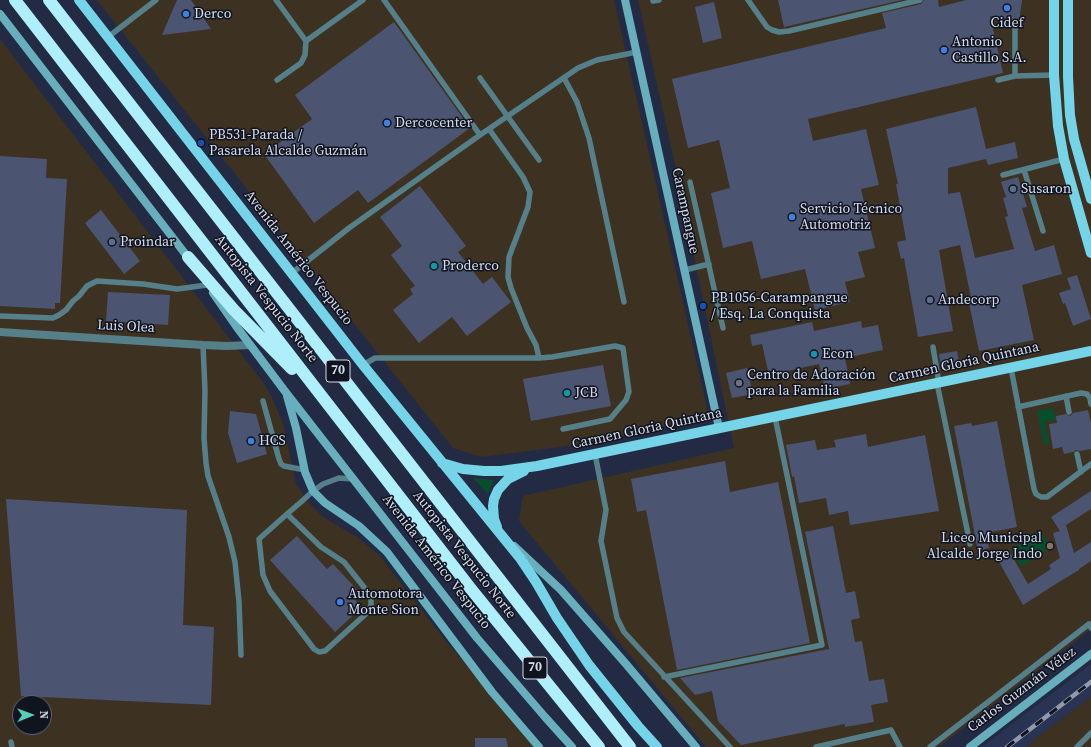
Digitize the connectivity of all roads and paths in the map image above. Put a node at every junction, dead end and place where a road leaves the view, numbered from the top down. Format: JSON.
{"nodes":[{"id":1,"x":15,"y":0,"type":"edge"},
{"id":2,"x":49,"y":0,"type":"edge"},
{"id":3,"x":79,"y":0,"type":"edge"},
{"id":4,"x":156,"y":0,"type":"edge"},
{"id":5,"x":276,"y":0,"type":"edge"},
{"id":6,"x":364,"y":0,"type":"edge"},
{"id":7,"x":384,"y":0,"type":"edge"},
{"id":8,"x":625,"y":0,"type":"edge"},
{"id":9,"x":659,"y":0,"type":"edge"},
{"id":10,"x":748,"y":0,"type":"edge"},
{"id":11,"x":920,"y":0,"type":"edge"},
{"id":12,"x":1054,"y":0,"type":"edge"},
{"id":13,"x":1068,"y":0,"type":"edge"},
{"id":14,"x":652,"y":1,"type":"dead end"},
{"id":15,"x":0,"y":14,"type":"edge"},
{"id":16,"x":1015,"y":27,"type":"dead end"},
{"id":17,"x":108,"y":37,"type":"junction"},
{"id":18,"x":306,"y":41,"type":"junction"},
{"id":19,"x":637,"y":52,"type":"junction"},
{"id":20,"x":1054,"y":75,"type":"junction"},
{"id":21,"x":1015,"y":76,"type":"junction"},
{"id":22,"x":480,"y":78,"type":"dead end"},
{"id":23,"x":564,"y":78,"type":"junction"},
{"id":24,"x":277,"y":80,"type":"dead end"},
{"id":25,"x":998,"y":80,"type":"dead end"},
{"id":26,"x":507,"y":117,"type":"junction"},
{"id":27,"x":489,"y":129,"type":"junction"},
{"id":28,"x":480,"y":135,"type":"junction"},
{"id":29,"x":1064,"y":159,"type":"junction"},
{"id":30,"x":538,"y":160,"type":"dead end"},
{"id":31,"x":1024,"y":170,"type":"junction"},
{"id":32,"x":1004,"y":175,"type":"dead end"},
{"id":33,"x":690,"y":182,"type":"dead end"},
{"id":34,"x":1091,"y":199,"type":"edge"},
{"id":35,"x":1043,"y":231,"type":"dead end"},
{"id":36,"x":1091,"y":253,"type":"edge"},
{"id":37,"x":188,"y":257,"type":"junction"},
{"id":38,"x":709,"y":264,"type":"junction"},
{"id":39,"x":685,"y":270,"type":"junction"},
{"id":40,"x":292,"y":273,"type":"junction"},
{"id":41,"x":208,"y":285,"type":"junction"},
{"id":42,"x":624,"y":302,"type":"dead end"},
{"id":43,"x":0,"y":316,"type":"edge"},
{"id":44,"x":723,"y":328,"type":"dead end"},
{"id":45,"x":0,"y":332,"type":"edge"},
{"id":46,"x":203,"y":345,"type":"junction"},
{"id":47,"x":250,"y":345,"type":"junction"},
{"id":48,"x":933,"y":347,"type":"dead end"},
{"id":49,"x":1091,"y":351,"type":"edge"},
{"id":50,"x":539,"y":358,"type":"junction"},
{"id":51,"x":363,"y":365,"type":"junction"},
{"id":52,"x":1011,"y":368,"type":"junction"},
{"id":53,"x":938,"y":383,"type":"junction"},
{"id":54,"x":284,"y":390,"type":"junction"},
{"id":55,"x":1066,"y":396,"type":"junction"},
{"id":56,"x":264,"y":401,"type":"dead end"},
{"id":57,"x":1091,"y":404,"type":"edge"},
{"id":58,"x":1018,"y":407,"type":"junction"},
{"id":59,"x":333,"y":411,"type":"junction"},
{"id":60,"x":1069,"y":412,"type":"dead end"},
{"id":61,"x":775,"y":417,"type":"junction"},
{"id":62,"x":720,"y":428,"type":"junction"},
{"id":63,"x":563,"y":429,"type":"dead end"},
{"id":64,"x":595,"y":454,"type":"junction"},
{"id":65,"x":1077,"y":454,"type":"dead end"},
{"id":66,"x":441,"y":462,"type":"junction"},
{"id":67,"x":1091,"y":464,"type":"edge"},
{"id":68,"x":537,"y":466,"type":"junction"},
{"id":69,"x":305,"y":470,"type":"junction"},
{"id":70,"x":1081,"y":472,"type":"junction"},
{"id":71,"x":353,"y":479,"type":"junction"},
{"id":72,"x":313,"y":491,"type":"junction"},
{"id":73,"x":287,"y":514,"type":"junction"},
{"id":74,"x":498,"y":530,"type":"junction"},
{"id":75,"x":970,"y":544,"type":"dead end"},
{"id":76,"x":1091,"y":628,"type":"edge"},
{"id":77,"x":1091,"y":654,"type":"edge"},
{"id":78,"x":241,"y":655,"type":"dead end"},
{"id":79,"x":664,"y":677,"type":"junction"},
{"id":80,"x":1091,"y":734,"type":"edge"},
{"id":81,"x":628,"y":745,"type":"edge"},
{"id":82,"x":539,"y":747,"type":"edge"},
{"id":83,"x":572,"y":747,"type":"edge"},
{"id":84,"x":600,"y":747,"type":"edge"},
{"id":85,"x":657,"y":747,"type":"edge"},
{"id":86,"x":696,"y":747,"type":"edge"},
{"id":87,"x":730,"y":747,"type":"edge"},
{"id":88,"x":816,"y":747,"type":"edge"},
{"id":89,"x":900,"y":747,"type":"edge"},
{"id":90,"x":930,"y":747,"type":"edge"},
{"id":91,"x":970,"y":747,"type":"edge"},
{"id":92,"x":1077,"y":747,"type":"edge"}],
"edges":[{"from":1,"to":59,"type":"highway","name":"Autopista Vespucio Norte","number":"70"},
{"from":2,"to":81,"type":"highway","name":"Autopista Vespucio Norte","number":"70"},
{"from":3,"to":17,"type":"main road","name":"Avenida Américo Vespucio"},
{"from":4,"to":17,"type":"lane"},
{"from":5,"to":18,"type":"lane"},
{"from":6,"to":18,"type":"lane"},
{"from":7,"to":28,"type":"lane"},
{"from":8,"to":19,"type":"street","name":"Carampangue"},
{"from":9,"to":14,"type":"lane"},
{"from":10,"to":11,"type":"lane"},
{"from":12,"to":20,"type":"main road"},
{"from":13,"to":34,"type":"main road"},
{"from":15,"to":37,"type":"street","name":"Avenida Américo Vespucio"},
{"from":16,"to":21,"type":"lane"},
{"from":17,"to":40,"type":"main road","name":"Avenida Américo Vespucio"},
{"from":18,"to":24,"type":"lane"},
{"from":19,"to":23,"type":"lane"},
{"from":19,"to":39,"type":"street","name":"Carampangue"},
{"from":20,"to":21,"type":"lane"},
{"from":20,"to":29,"type":"main road"},
{"from":21,"to":25,"type":"lane"},
{"from":22,"to":26,"type":"lane"},
{"from":23,"to":26,"type":"lane"},
{"from":23,"to":42,"type":"lane"},
{"from":26,"to":27,"type":"lane"},
{"from":26,"to":30,"type":"lane"},
{"from":27,"to":28,"type":"lane"},
{"from":27,"to":50,"type":"lane"},
{"from":28,"to":40,"type":"lane"},
{"from":29,"to":31,"type":"lane"},
{"from":29,"to":36,"type":"main road"},
{"from":31,"to":32,"type":"lane"},
{"from":31,"to":35,"type":"lane"},
{"from":33,"to":38,"type":"lane"},
{"from":37,"to":41,"type":"street","name":"Avenida Américo Vespucio"},
{"from":37,"to":59,"type":"highway"},
{"from":38,"to":39,"type":"lane"},
{"from":38,"to":44,"type":"lane"},
{"from":39,"to":62,"type":"street","name":"Carampangue"},
{"from":40,"to":51,"type":"main road","name":"Avenida Américo Vespucio"},
{"from":41,"to":43,"type":"lane"},
{"from":41,"to":47,"type":"street","name":"Avenida Américo Vespucio"},
{"from":45,"to":46,"type":"street","name":"Luis Olea"},
{"from":46,"to":47,"type":"street","name":"Luis Olea"},
{"from":46,"to":78,"type":"lane"},
{"from":47,"to":54,"type":"street","name":"Avenida Américo Vespucio"},
{"from":48,"to":53,"type":"lane"},
{"from":49,"to":52,"type":"main road","name":"Carmen Gloria Quintana"},
{"from":50,"to":51,"type":"lane"},
{"from":50,"to":63,"type":"lane"},
{"from":51,"to":66,"type":"main road","name":"Avenida Américo Vespucio"},
{"from":52,"to":53,"type":"main road","name":"Carmen Gloria Quintana"},
{"from":52,"to":58,"type":"lane"},
{"from":53,"to":61,"type":"main road","name":"Carmen Gloria Quintana"},
{"from":53,"to":75,"type":"lane"},
{"from":54,"to":69,"type":"street","name":"Avenida Américo Vespucio"},
{"from":54,"to":71,"type":"street","name":"Avenida Américo Vespucio"},
{"from":55,"to":57,"type":"lane"},
{"from":55,"to":58,"type":"lane"},
{"from":55,"to":60,"type":"lane"},
{"from":56,"to":69,"type":"lane"},
{"from":58,"to":70,"type":"lane"},
{"from":59,"to":84,"type":"highway","name":"Autopista Vespucio Norte","number":"70"},
{"from":61,"to":62,"type":"main road","name":"Carmen Gloria Quintana"},
{"from":61,"to":79,"type":"lane"},
{"from":62,"to":64,"type":"main road","name":"Carmen Gloria Quintana"},
{"from":64,"to":68,"type":"main road","name":"Carmen Gloria Quintana"},
{"from":64,"to":79,"type":"lane"},
{"from":65,"to":70,"type":"lane"},
{"from":66,"to":68,"type":"main road","name":"Carmen Gloria Quintana"},
{"from":66,"to":74,"type":"main road","name":"Avenida Américo Vespucio"},
{"from":67,"to":70,"type":"lane"},
{"from":68,"to":74,"type":"main road","name":"Carmen Gloria Quintana"},
{"from":69,"to":72,"type":"street","name":"Avenida Américo Vespucio"},
{"from":71,"to":72,"type":"lane"},
{"from":71,"to":83,"type":"street","name":"Avenida Américo Vespucio"},
{"from":72,"to":73,"type":"lane"},
{"from":72,"to":82,"type":"street","name":"Avenida Américo Vespucio"},
{"from":73,"to":73,"type":"lane"},
{"from":74,"to":85,"type":"main road","name":"Avenida Américo Vespucio"},
{"from":74,"to":86,"type":"street","name":"Avenida Américo Vespucio"},
{"from":76,"to":90,"type":"lane"},
{"from":77,"to":91,"type":"street","name":"Carlos Guzmán Vélez"},
{"from":79,"to":87,"type":"lane"},
{"from":80,"to":92,"type":"lane"},
{"from":88,"to":89,"type":"lane"}]}
